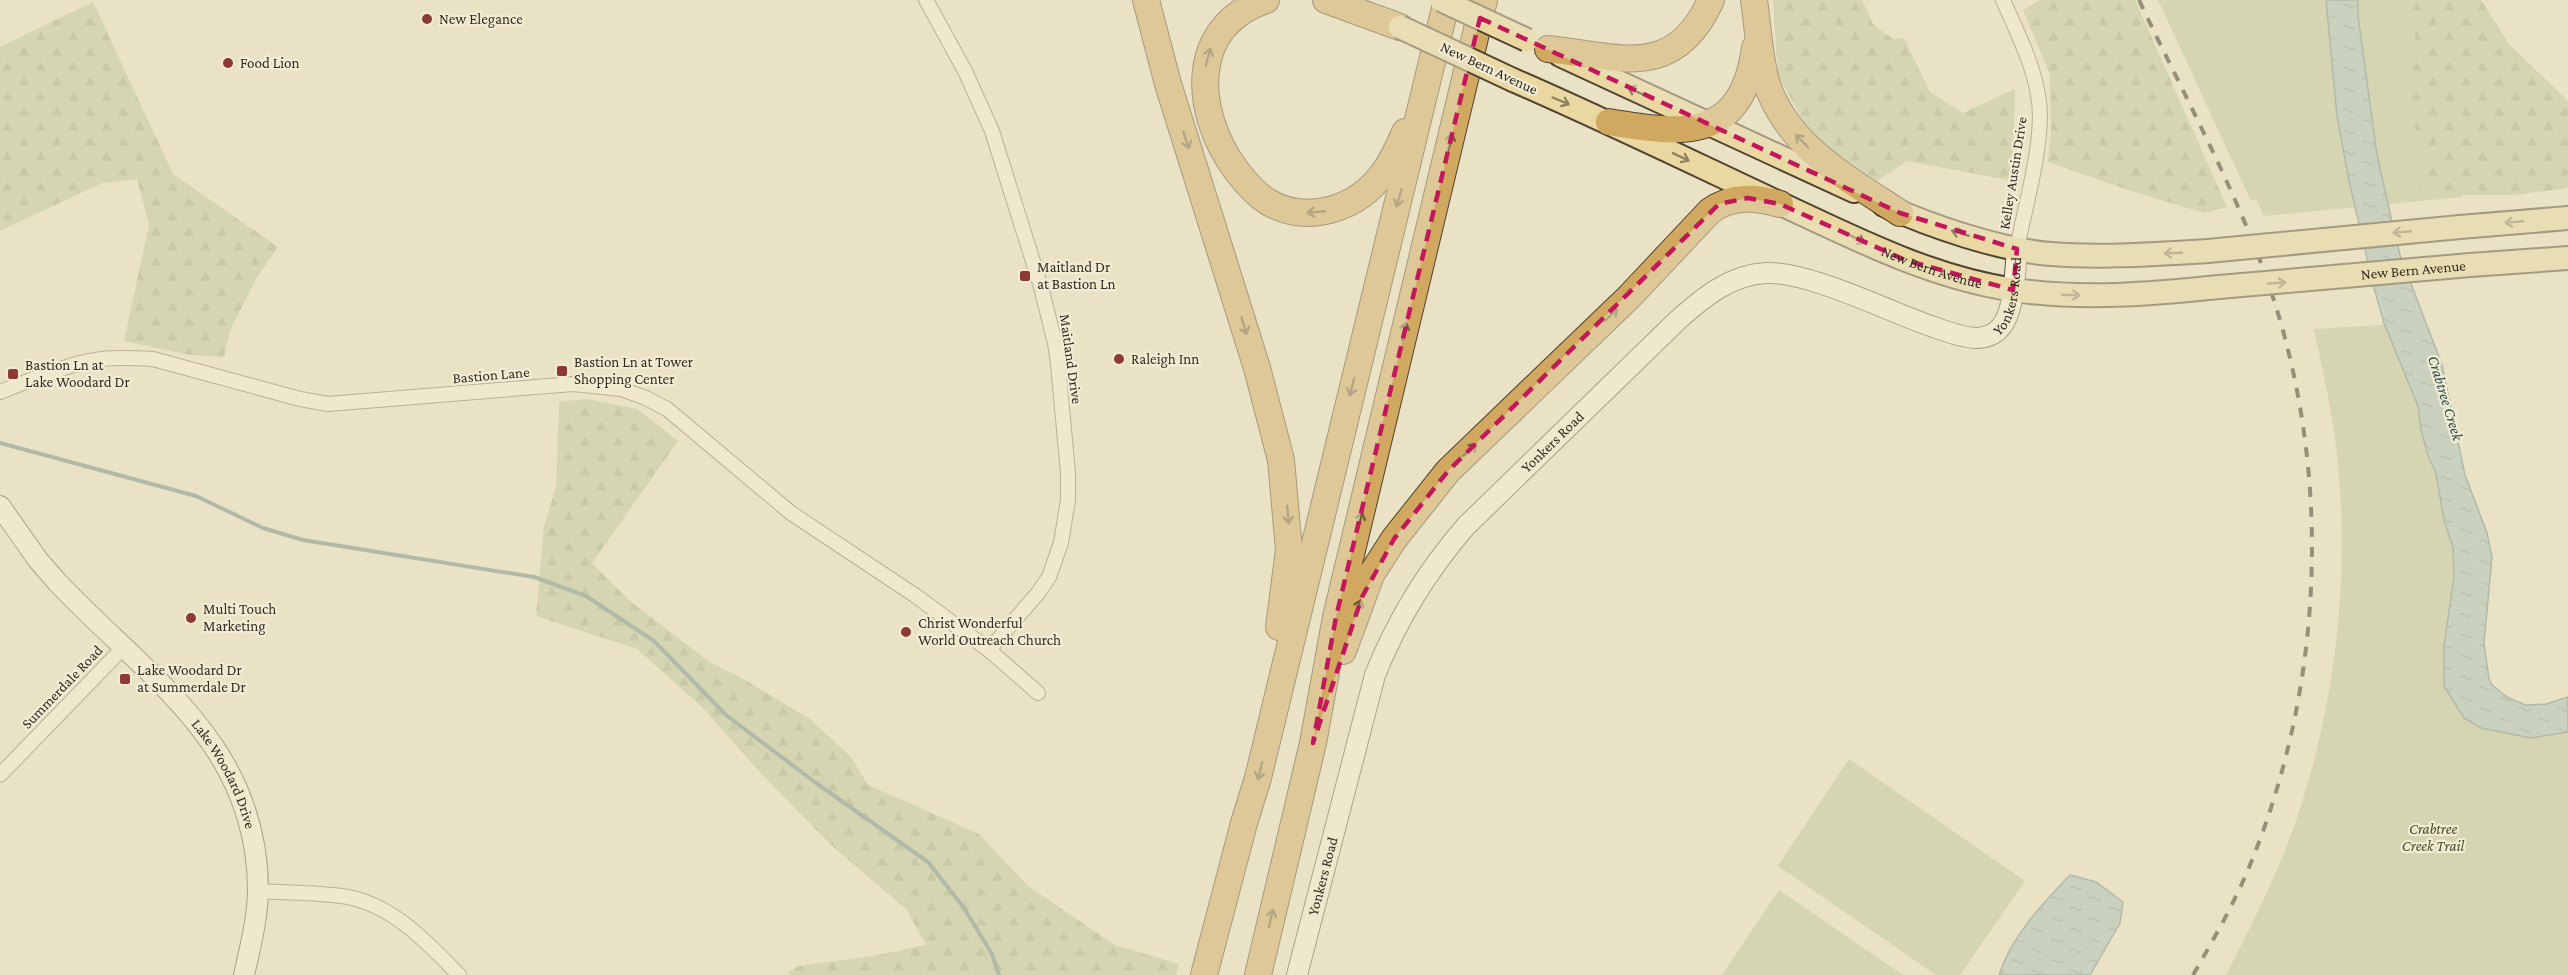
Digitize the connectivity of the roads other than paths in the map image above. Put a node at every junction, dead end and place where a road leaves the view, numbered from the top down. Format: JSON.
{"nodes":[{"id":1,"x":926,"y":0,"type":"edge"},
{"id":2,"x":1138,"y":0,"type":"edge"},
{"id":3,"x":1146,"y":0,"type":"edge"},
{"id":4,"x":1266,"y":0,"type":"edge"},
{"id":5,"x":1326,"y":0,"type":"edge"},
{"id":6,"x":1350,"y":0,"type":"edge"},
{"id":7,"x":1441,"y":0,"type":"edge"},
{"id":8,"x":1447,"y":0,"type":"edge"},
{"id":9,"x":1484,"y":0,"type":"edge"},
{"id":10,"x":1710,"y":0,"type":"edge"},
{"id":11,"x":1754,"y":0,"type":"edge"},
{"id":12,"x":2003,"y":0,"type":"edge"},
{"id":13,"x":1400,"y":27,"type":"junction"},
{"id":14,"x":1758,"y":27,"type":"junction"},
{"id":15,"x":1538,"y":44,"type":"junction"},
{"id":16,"x":1429,"y":80,"type":"junction"},
{"id":17,"x":1168,"y":84,"type":"junction"},
{"id":18,"x":1609,"y":122,"type":"junction"},
{"id":19,"x":1709,"y":124,"type":"junction"},
{"id":20,"x":1780,"y":204,"type":"junction"},
{"id":21,"x":1900,"y":213,"type":"junction"},
{"id":22,"x":2568,"y":218,"type":"edge"},
{"id":23,"x":2017,"y":249,"type":"junction"},
{"id":24,"x":2568,"y":258,"type":"edge"},
{"id":25,"x":2013,"y":290,"type":"junction"},
{"id":26,"x":0,"y":392,"type":"edge"},
{"id":27,"x":0,"y":506,"type":"edge"},
{"id":28,"x":123,"y":648,"type":"junction"},
{"id":29,"x":988,"y":650,"type":"junction"},
{"id":30,"x":1038,"y":693,"type":"dead end"},
{"id":31,"x":1274,"y":714,"type":"junction"},
{"id":32,"x":1313,"y":743,"type":"junction"},
{"id":33,"x":0,"y":776,"type":"edge"},
{"id":34,"x":258,"y":891,"type":"junction"},
{"id":35,"x":244,"y":975,"type":"edge"},
{"id":36,"x":459,"y":975,"type":"edge"},
{"id":37,"x":1204,"y":975,"type":"edge"},
{"id":38,"x":1258,"y":975,"type":"edge"},
{"id":39,"x":1297,"y":975,"type":"edge"}],
"edges":[{"from":1,"to":29,"type":"street","name":"Maitland Drive"},
{"from":2,"to":17,"type":"highway"},
{"from":3,"to":17,"type":"highway"},
{"from":16,"to":4,"type":"highway","one_way":true},
{"from":5,"to":13,"type":"highway"},
{"from":6,"to":13,"type":"main road","name":"New Bern Avenue"},
{"from":7,"to":15,"type":"main road","bridge":true},
{"from":8,"to":16,"type":"highway"},
{"from":32,"to":9,"type":"highway","one_way":true},
{"from":10,"to":15,"type":"highway"},
{"from":11,"to":14,"type":"highway"},
{"from":12,"to":23,"type":"street","name":"Kelley Austin Drive"},
{"from":13,"to":18,"type":"main road","name":"New Bern Avenue","one_way":true,"bridge":true},
{"from":14,"to":19,"type":"highway"},
{"from":21,"to":14,"type":"highway","one_way":true},
{"from":19,"to":15,"type":"main road","one_way":true},
{"from":16,"to":31,"type":"highway","one_way":true},
{"from":17,"to":31,"type":"highway","one_way":true},
{"from":18,"to":19,"type":"highway"},
{"from":18,"to":20,"type":"main road","name":"New Bern Avenue","one_way":true},
{"from":19,"to":21,"type":"main road"},
{"from":20,"to":25,"type":"main road","name":"New Bern Avenue","one_way":true},
{"from":32,"to":20,"type":"highway","one_way":true},
{"from":23,"to":21,"type":"main road","one_way":true},
{"from":22,"to":23,"type":"main road","one_way":true,"bridge":true},
{"from":23,"to":25,"type":"street","name":"Yonkers Road"},
{"from":25,"to":24,"type":"main road","name":"New Bern Avenue","one_way":true,"bridge":true},
{"from":25,"to":39,"type":"street","name":"Yonkers Road"},
{"from":26,"to":29,"type":"street","name":"Bastion Lane"},
{"from":27,"to":28,"type":"street","name":"Lake Woodard Drive"},
{"from":28,"to":33,"type":"street","name":"Summerdale Road"},
{"from":28,"to":34,"type":"street","name":"Lake Woodard Drive"},
{"from":29,"to":30,"type":"street","name":"Bastion Lane"},
{"from":31,"to":37,"type":"highway","one_way":true},
{"from":38,"to":32,"type":"highway","one_way":true},
{"from":34,"to":35,"type":"street","name":"Lake Woodard Drive"},
{"from":34,"to":36,"type":"street"}]}
